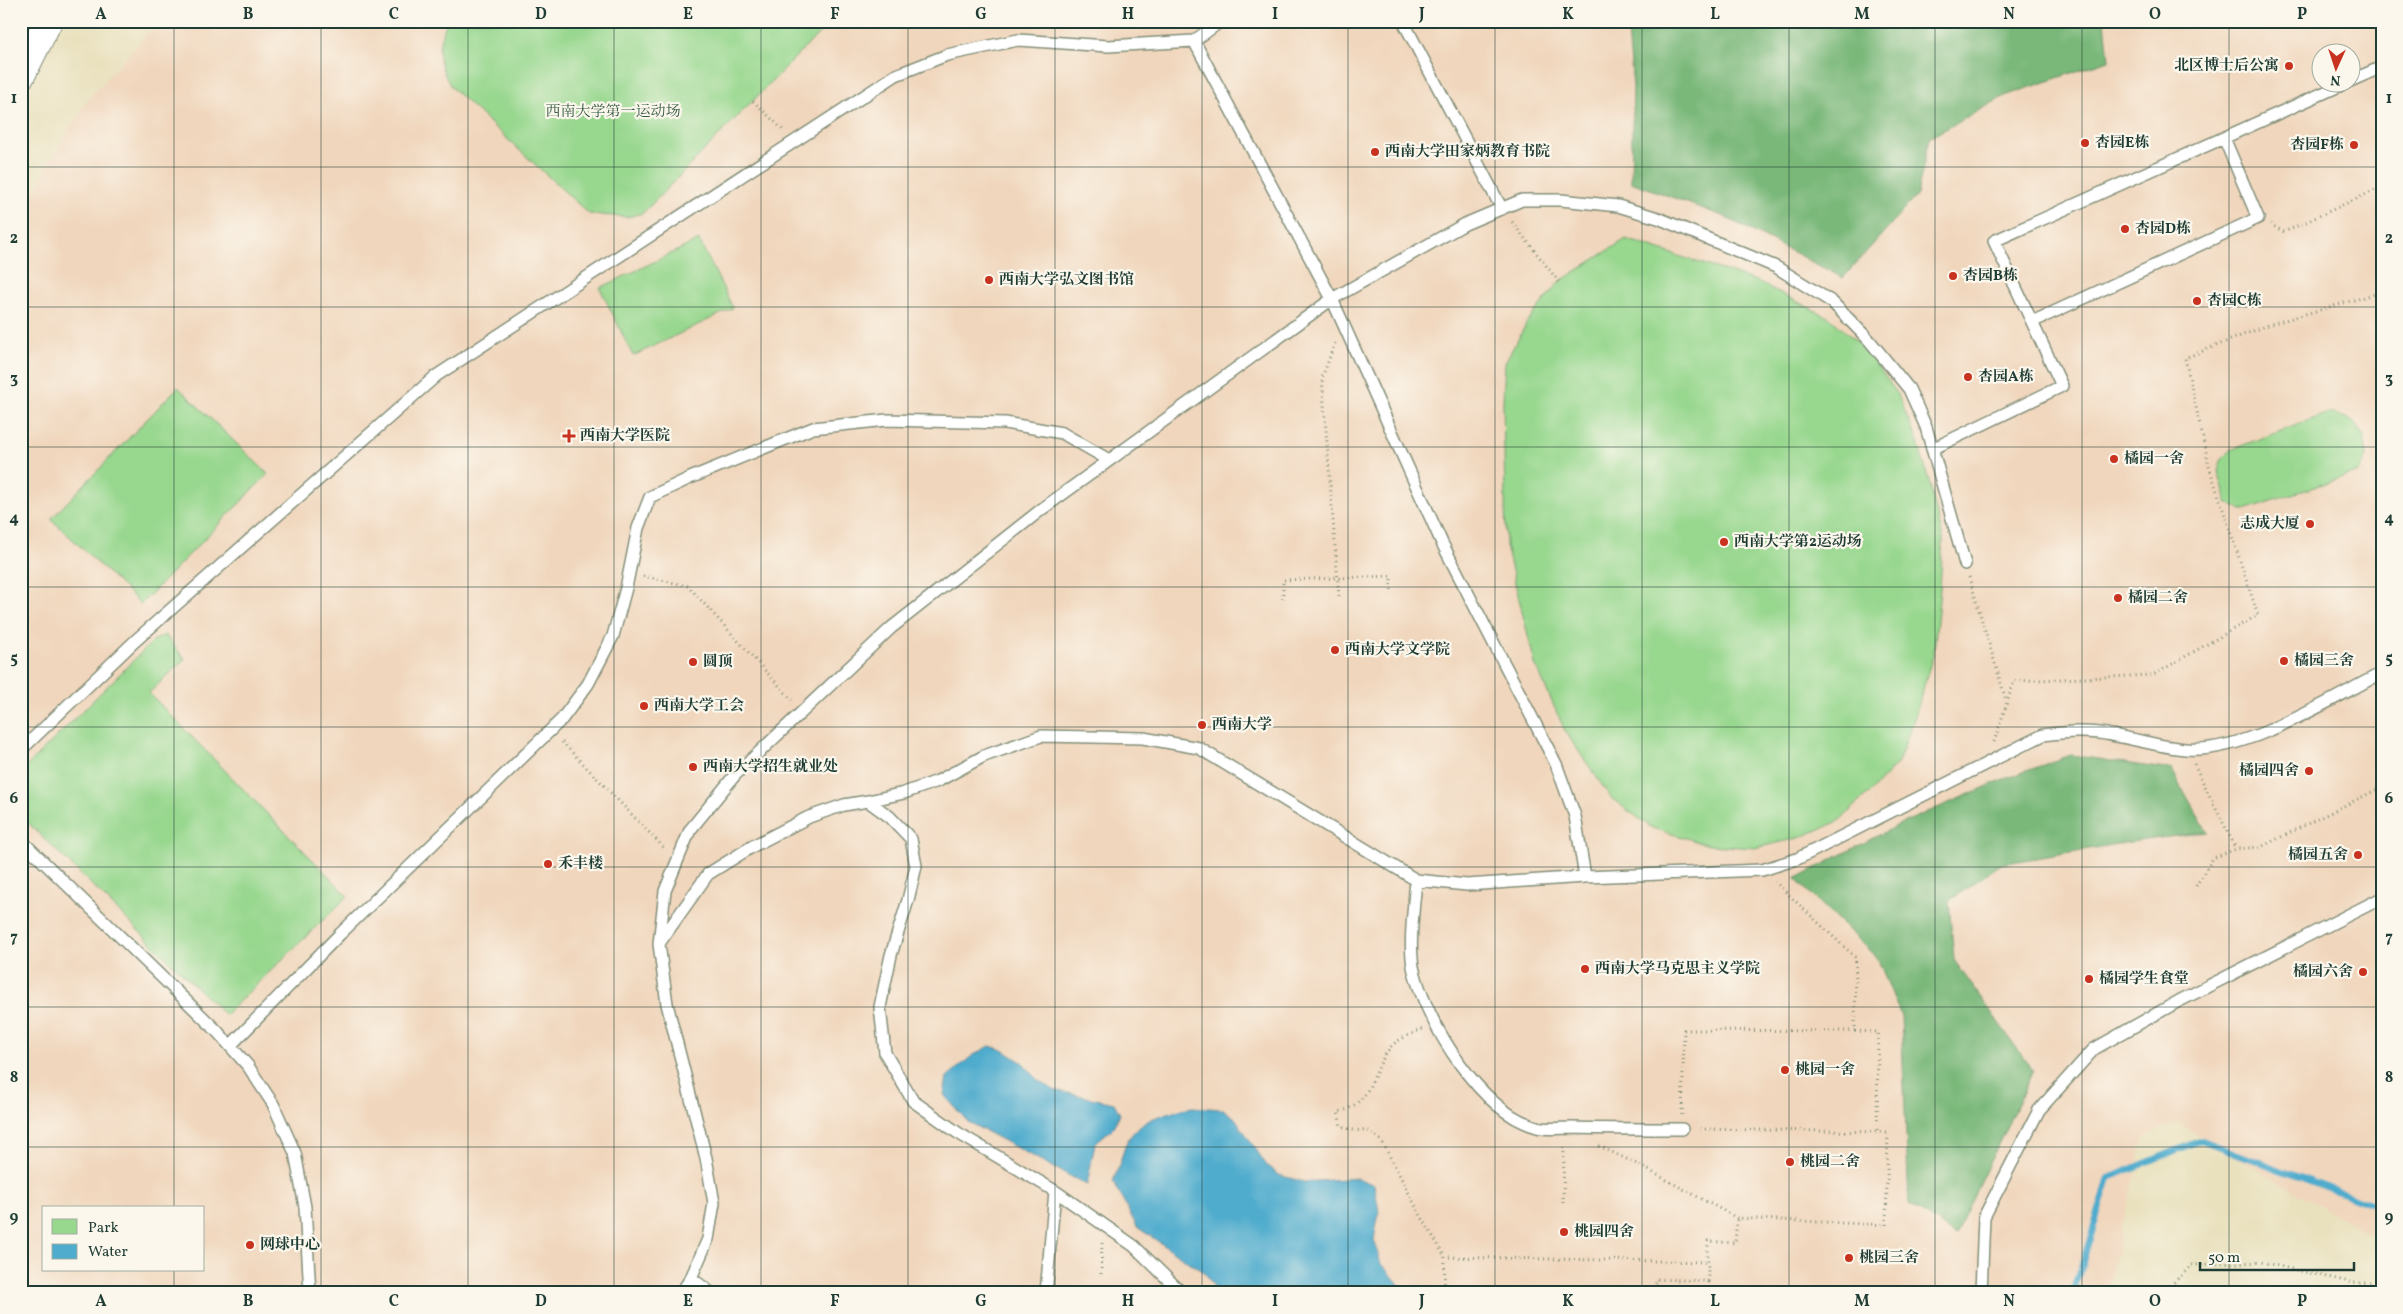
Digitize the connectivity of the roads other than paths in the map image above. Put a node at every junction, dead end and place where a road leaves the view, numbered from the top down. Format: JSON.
{"nodes":[{"id":1,"x":48,"y":21,"type":"edge"},
{"id":2,"x":1221,"y":21,"type":"edge"},
{"id":3,"x":1403,"y":21,"type":"edge"},
{"id":4,"x":1194,"y":41,"type":"junction"},
{"id":5,"x":2382,"y":67,"type":"edge"},
{"id":6,"x":21,"y":75,"type":"edge"},
{"id":7,"x":2360,"y":77,"type":"edge"},
{"id":8,"x":2327,"y":92,"type":"edge"},
{"id":9,"x":2224,"y":138,"type":"junction"},
{"id":10,"x":1502,"y":209,"type":"junction"},
{"id":11,"x":1332,"y":299,"type":"junction"},
{"id":12,"x":2032,"y":322,"type":"junction"},
{"id":13,"x":1932,"y":449,"type":"junction"},
{"id":14,"x":1109,"y":460,"type":"junction"},
{"id":15,"x":1965,"y":564,"type":"road end"},
{"id":16,"x":2382,"y":673,"type":"edge"},
{"id":17,"x":21,"y":750,"type":"edge"},
{"id":18,"x":868,"y":801,"type":"junction"},
{"id":19,"x":21,"y":840,"type":"edge"},
{"id":20,"x":1585,"y":877,"type":"junction"},
{"id":21,"x":1416,"y":880,"type":"junction"},
{"id":22,"x":2382,"y":898,"type":"edge"},
{"id":23,"x":659,"y":944,"type":"junction"},
{"id":24,"x":230,"y":1046,"type":"junction"},
{"id":25,"x":1682,"y":1129,"type":"road end"},
{"id":26,"x":1055,"y":1191,"type":"junction"},
{"id":27,"x":691,"y":1278,"type":"junction"},
{"id":28,"x":310,"y":1293,"type":"edge"},
{"id":29,"x":681,"y":1293,"type":"edge"},
{"id":30,"x":711,"y":1293,"type":"edge"},
{"id":31,"x":1046,"y":1293,"type":"edge"},
{"id":32,"x":1182,"y":1293,"type":"edge"},
{"id":33,"x":1981,"y":1293,"type":"edge"}],
"edges":[{"from":1,"to":6,"type":"highway"},
{"from":2,"to":4,"type":"lane"},
{"from":3,"to":10,"type":"lane"},
{"from":4,"to":11,"type":"lane"},
{"from":4,"to":17,"type":"lane"},
{"from":5,"to":7,"type":"lane"},
{"from":8,"to":9,"type":"lane"},
{"from":9,"to":12,"type":"lane"},
{"from":9,"to":12,"type":"lane"},
{"from":10,"to":11,"type":"lane"},
{"from":10,"to":13,"type":"lane"},
{"from":11,"to":14,"type":"lane"},
{"from":11,"to":20,"type":"lane"},
{"from":12,"to":13,"type":"lane"},
{"from":13,"to":15,"type":"lane"},
{"from":14,"to":23,"type":"lane"},
{"from":14,"to":24,"type":"lane"},
{"from":16,"to":20,"type":"lane"},
{"from":18,"to":21,"type":"lane"},
{"from":18,"to":23,"type":"lane"},
{"from":18,"to":26,"type":"lane"},
{"from":19,"to":24,"type":"lane"},
{"from":20,"to":21,"type":"lane"},
{"from":21,"to":25,"type":"lane"},
{"from":22,"to":33,"type":"lane"},
{"from":23,"to":27,"type":"lane"},
{"from":24,"to":28,"type":"lane"},
{"from":26,"to":31,"type":"lane"},
{"from":26,"to":32,"type":"lane"},
{"from":27,"to":29,"type":"lane"},
{"from":27,"to":30,"type":"lane"}]}
